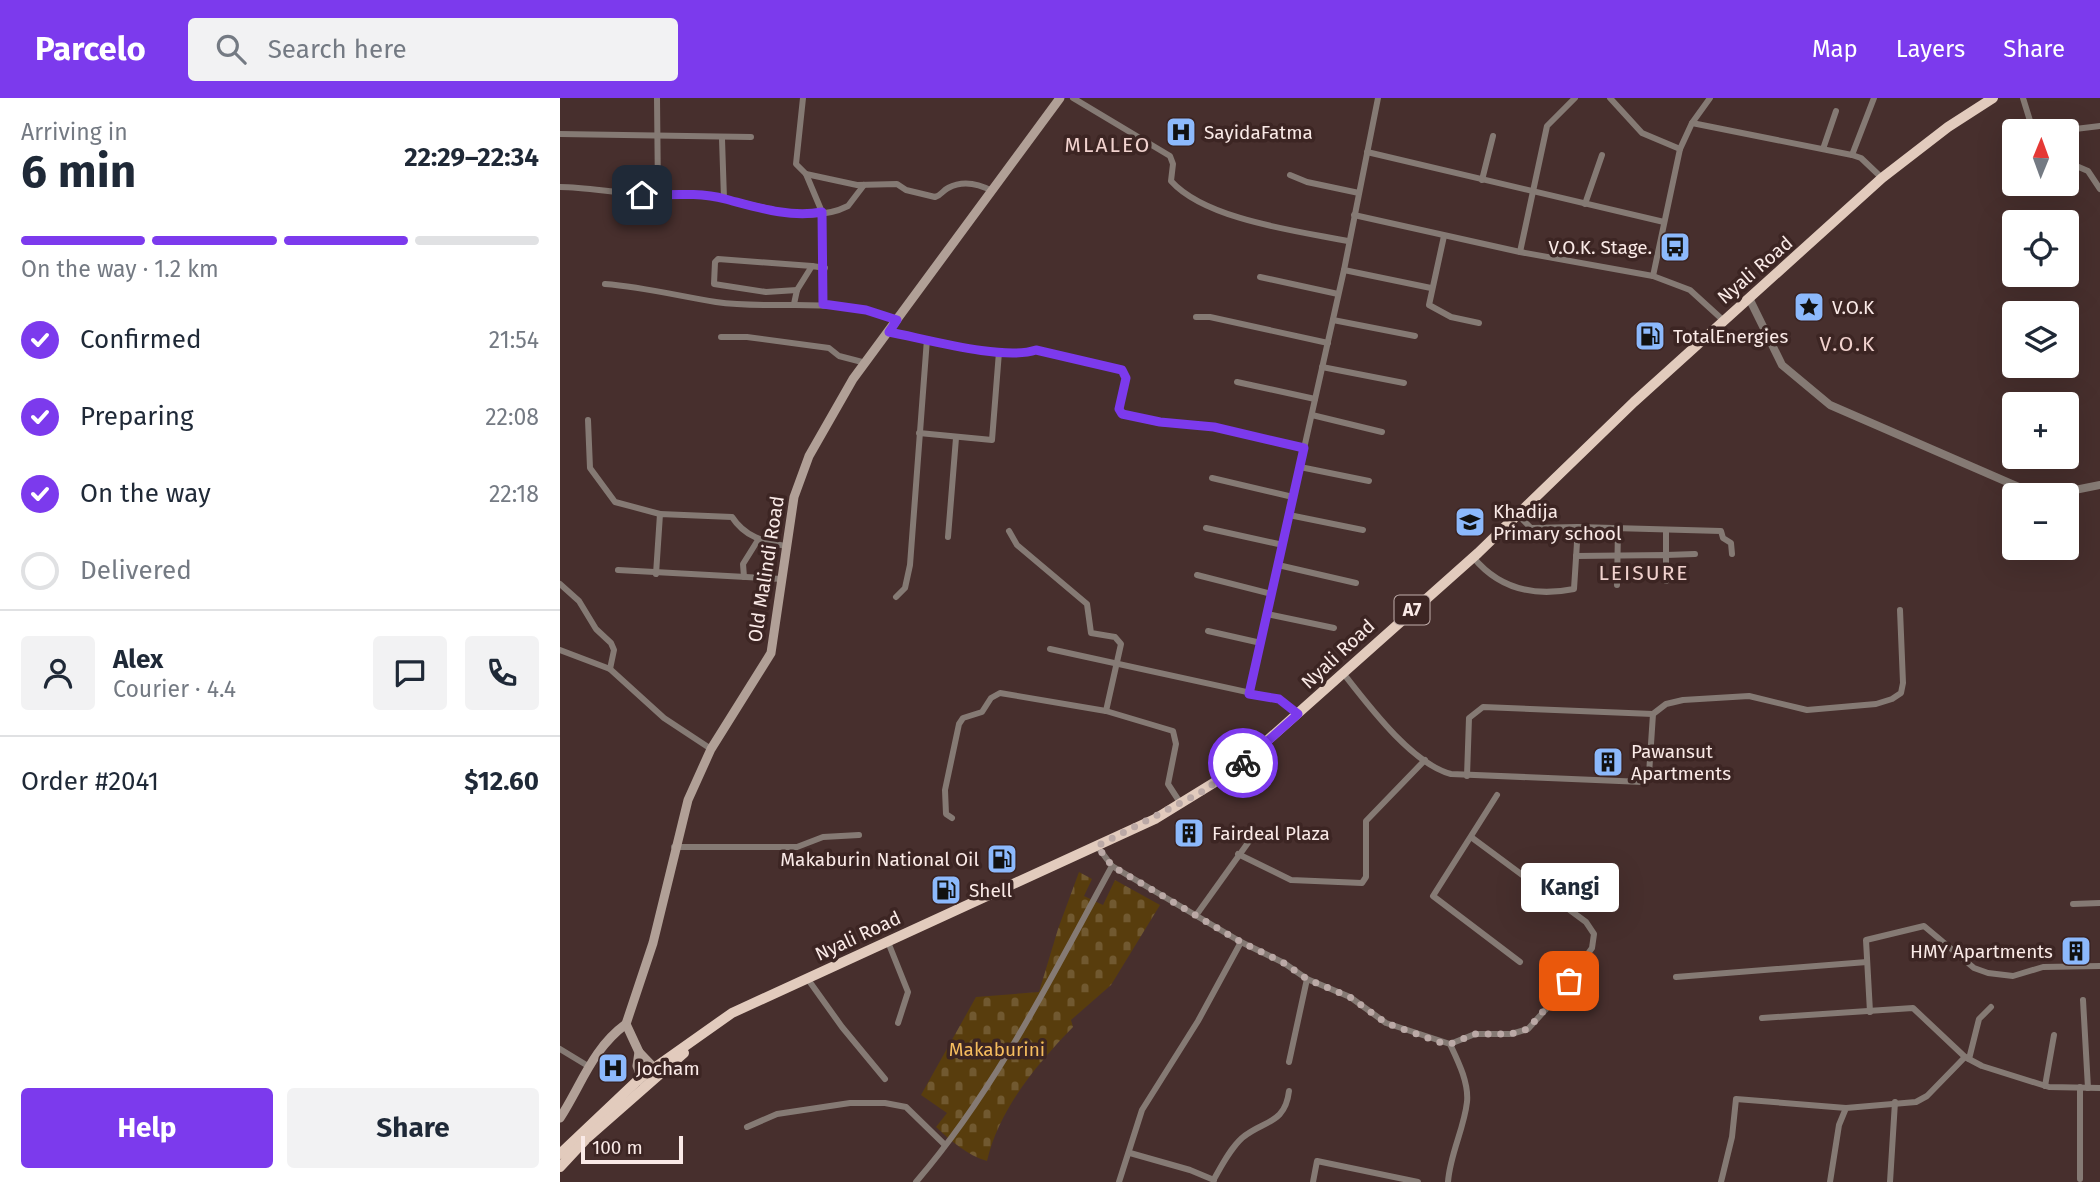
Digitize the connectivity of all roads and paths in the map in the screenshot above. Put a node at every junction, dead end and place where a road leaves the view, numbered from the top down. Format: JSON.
{"nodes":[{"id":1,"x":657,"y":98,"type":"edge"},
{"id":2,"x":803,"y":98,"type":"edge"},
{"id":3,"x":1060,"y":98,"type":"edge"},
{"id":4,"x":1073,"y":98,"type":"edge"},
{"id":5,"x":1378,"y":98,"type":"edge"},
{"id":6,"x":1575,"y":98,"type":"edge"},
{"id":7,"x":1610,"y":98,"type":"edge"},
{"id":8,"x":1710,"y":98,"type":"edge"},
{"id":9,"x":1874,"y":98,"type":"edge"},
{"id":10,"x":1993,"y":98,"type":"edge"},
{"id":11,"x":2023,"y":98,"type":"edge"},
{"id":12,"x":1836,"y":111,"type":"dead end"},
{"id":13,"x":2029,"y":119,"type":"edge"},
{"id":14,"x":1692,"y":123,"type":"junction"},
{"id":15,"x":2100,"y":126,"type":"edge"},
{"id":16,"x":2079,"y":129,"type":"edge"},
{"id":17,"x":560,"y":134,"type":"edge"},
{"id":18,"x":659,"y":135,"type":"junction"},
{"id":19,"x":1493,"y":136,"type":"dead end"},
{"id":20,"x":751,"y":137,"type":"dead end"},
{"id":21,"x":722,"y":139,"type":"junction"},
{"id":22,"x":1680,"y":149,"type":"junction"},
{"id":23,"x":1823,"y":149,"type":"junction"},
{"id":24,"x":1367,"y":152,"type":"junction"},
{"id":25,"x":1602,"y":155,"type":"dead end"},
{"id":26,"x":1852,"y":155,"type":"junction"},
{"id":27,"x":2079,"y":167,"type":"edge"},
{"id":28,"x":806,"y":174,"type":"junction"},
{"id":29,"x":1290,"y":174,"type":"dead end"},
{"id":30,"x":1882,"y":178,"type":"junction"},
{"id":31,"x":1482,"y":180,"type":"junction"},
{"id":32,"x":864,"y":185,"type":"junction"},
{"id":33,"x":560,"y":187,"type":"edge"},
{"id":34,"x":2100,"y":189,"type":"edge"},
{"id":35,"x":992,"y":191,"type":"junction"},
{"id":36,"x":1359,"y":193,"type":"junction"},
{"id":37,"x":1532,"y":193,"type":"junction"},
{"id":38,"x":658,"y":195,"type":"junction"},
{"id":39,"x":724,"y":198,"type":"junction"},
{"id":40,"x":1585,"y":204,"type":"junction"},
{"id":41,"x":822,"y":212,"type":"junction"},
{"id":42,"x":1354,"y":215,"type":"junction"},
{"id":43,"x":1664,"y":222,"type":"junction"},
{"id":44,"x":1444,"y":236,"type":"junction"},
{"id":45,"x":1348,"y":241,"type":"junction"},
{"id":46,"x":1520,"y":251,"type":"junction"},
{"id":47,"x":812,"y":266,"type":"junction"},
{"id":48,"x":825,"y":268,"type":"junction"},
{"id":49,"x":1344,"y":270,"type":"junction"},
{"id":50,"x":1653,"y":276,"type":"junction"},
{"id":51,"x":1260,"y":277,"type":"dead end"},
{"id":52,"x":605,"y":284,"type":"dead end"},
{"id":53,"x":1431,"y":288,"type":"junction"},
{"id":54,"x":797,"y":290,"type":"junction"},
{"id":55,"x":1339,"y":294,"type":"junction"},
{"id":56,"x":1749,"y":300,"type":"junction"},
{"id":57,"x":794,"y":304,"type":"junction"},
{"id":58,"x":823,"y":304,"type":"junction"},
{"id":59,"x":1196,"y":317,"type":"dead end"},
{"id":60,"x":897,"y":320,"type":"junction"},
{"id":61,"x":1333,"y":320,"type":"junction"},
{"id":62,"x":1724,"y":321,"type":"junction"},
{"id":63,"x":1479,"y":323,"type":"dead end"},
{"id":64,"x":889,"y":332,"type":"junction"},
{"id":65,"x":1415,"y":336,"type":"dead end"},
{"id":66,"x":721,"y":337,"type":"dead end"},
{"id":67,"x":927,"y":339,"type":"junction"},
{"id":68,"x":1328,"y":343,"type":"junction"},
{"id":69,"x":999,"y":352,"type":"junction"},
{"id":70,"x":866,"y":363,"type":"junction"},
{"id":71,"x":1322,"y":367,"type":"junction"},
{"id":72,"x":1237,"y":382,"type":"dead end"},
{"id":73,"x":1404,"y":383,"type":"dead end"},
{"id":74,"x":1315,"y":399,"type":"junction"},
{"id":75,"x":1312,"y":415,"type":"junction"},
{"id":76,"x":588,"y":420,"type":"dead end"},
{"id":77,"x":1382,"y":432,"type":"dead end"},
{"id":78,"x":919,"y":433,"type":"junction"},
{"id":79,"x":956,"y":438,"type":"junction"},
{"id":80,"x":1304,"y":448,"type":"junction"},
{"id":81,"x":1300,"y":467,"type":"junction"},
{"id":82,"x":1212,"y":478,"type":"dead end"},
{"id":83,"x":1369,"y":481,"type":"dead end"},
{"id":84,"x":2100,"y":485,"type":"edge"},
{"id":85,"x":1293,"y":497,"type":"junction"},
{"id":86,"x":660,"y":514,"type":"junction"},
{"id":87,"x":1289,"y":514,"type":"junction"},
{"id":88,"x":1518,"y":515,"type":"junction"},
{"id":89,"x":1578,"y":527,"type":"junction"},
{"id":90,"x":1206,"y":528,"type":"dead end"},
{"id":91,"x":1618,"y":528,"type":"junction"},
{"id":92,"x":1363,"y":530,"type":"dead end"},
{"id":93,"x":1666,"y":530,"type":"junction"},
{"id":94,"x":1009,"y":531,"type":"dead end"},
{"id":95,"x":948,"y":537,"type":"dead end"},
{"id":96,"x":758,"y":540,"type":"junction"},
{"id":97,"x":1283,"y":545,"type":"junction"},
{"id":98,"x":785,"y":546,"type":"junction"},
{"id":99,"x":1695,"y":554,"type":"dead end"},
{"id":100,"x":1732,"y":554,"type":"dead end"},
{"id":101,"x":1666,"y":555,"type":"junction"},
{"id":102,"x":1576,"y":556,"type":"junction"},
{"id":103,"x":1617,"y":556,"type":"junction"},
{"id":104,"x":1473,"y":557,"type":"junction"},
{"id":105,"x":1278,"y":565,"type":"junction"},
{"id":106,"x":618,"y":570,"type":"dead end"},
{"id":107,"x":656,"y":573,"type":"junction"},
{"id":108,"x":1197,"y":575,"type":"dead end"},
{"id":109,"x":744,"y":577,"type":"junction"},
{"id":110,"x":782,"y":579,"type":"junction"},
{"id":111,"x":1666,"y":581,"type":"dead end"},
{"id":112,"x":1356,"y":583,"type":"dead end"},
{"id":113,"x":560,"y":584,"type":"edge"},
{"id":114,"x":1617,"y":585,"type":"dead end"},
{"id":115,"x":1272,"y":594,"type":"junction"},
{"id":116,"x":896,"y":597,"type":"dead end"},
{"id":117,"x":1899,"y":610,"type":"dead end"},
{"id":118,"x":1267,"y":614,"type":"junction"},
{"id":119,"x":1334,"y":628,"type":"dead end"},
{"id":120,"x":1208,"y":631,"type":"dead end"},
{"id":121,"x":1261,"y":643,"type":"junction"},
{"id":122,"x":1050,"y":649,"type":"dead end"},
{"id":123,"x":560,"y":650,"type":"edge"},
{"id":124,"x":1118,"y":665,"type":"junction"},
{"id":125,"x":610,"y":669,"type":"junction"},
{"id":126,"x":1343,"y":673,"type":"junction"},
{"id":127,"x":1249,"y":694,"type":"junction"},
{"id":128,"x":1105,"y":711,"type":"junction"},
{"id":129,"x":1298,"y":714,"type":"junction"},
{"id":130,"x":1653,"y":714,"type":"junction"},
{"id":131,"x":711,"y":749,"type":"junction"},
{"id":132,"x":1425,"y":760,"type":"junction"},
{"id":133,"x":1467,"y":776,"type":"junction"},
{"id":134,"x":1497,"y":795,"type":"dead end"},
{"id":135,"x":1181,"y":804,"type":"junction"},
{"id":136,"x":952,"y":818,"type":"dead end"},
{"id":137,"x":859,"y":835,"type":"dead end"},
{"id":138,"x":1471,"y":837,"type":"junction"},
{"id":139,"x":1250,"y":840,"type":"dead end"},
{"id":140,"x":1097,"y":846,"type":"junction"},
{"id":141,"x":674,"y":847,"type":"junction"},
{"id":142,"x":1238,"y":854,"type":"junction"},
{"id":143,"x":1112,"y":866,"type":"junction"},
{"id":144,"x":2100,"y":903,"type":"edge"},
{"id":145,"x":2073,"y":904,"type":"dead end"},
{"id":146,"x":1197,"y":914,"type":"junction"},
{"id":147,"x":888,"y":942,"type":"junction"},
{"id":148,"x":1241,"y":942,"type":"junction"},
{"id":149,"x":1520,"y":962,"type":"dead end"},
{"id":150,"x":1867,"y":962,"type":"junction"},
{"id":151,"x":2100,"y":966,"type":"edge"},
{"id":152,"x":1676,"y":977,"type":"dead end"},
{"id":153,"x":807,"y":978,"type":"junction"},
{"id":154,"x":1307,"y":979,"type":"junction"},
{"id":155,"x":2083,"y":1000,"type":"dead end"},
{"id":156,"x":1991,"y":1007,"type":"dead end"},
{"id":157,"x":1870,"y":1012,"type":"junction"},
{"id":158,"x":1762,"y":1018,"type":"dead end"},
{"id":159,"x":898,"y":1023,"type":"dead end"},
{"id":160,"x":626,"y":1024,"type":"junction"},
{"id":161,"x":2054,"y":1035,"type":"dead end"},
{"id":162,"x":1450,"y":1044,"type":"junction"},
{"id":163,"x":560,"y":1049,"type":"edge"},
{"id":164,"x":639,"y":1052,"type":"junction"},
{"id":165,"x":1967,"y":1058,"type":"junction"},
{"id":166,"x":1289,"y":1062,"type":"dead end"},
{"id":167,"x":587,"y":1066,"type":"junction"},
{"id":168,"x":657,"y":1070,"type":"junction"},
{"id":169,"x":885,"y":1079,"type":"dead end"},
{"id":170,"x":643,"y":1081,"type":"junction"},
{"id":171,"x":2045,"y":1086,"type":"junction"},
{"id":172,"x":2084,"y":1088,"type":"junction"},
{"id":173,"x":2100,"y":1088,"type":"edge"},
{"id":174,"x":1289,"y":1091,"type":"dead end"},
{"id":175,"x":1895,"y":1102,"type":"junction"},
{"id":176,"x":1846,"y":1108,"type":"junction"},
{"id":177,"x":560,"y":1118,"type":"edge"},
{"id":178,"x":747,"y":1127,"type":"dead end"},
{"id":179,"x":945,"y":1144,"type":"junction"},
{"id":180,"x":1130,"y":1153,"type":"junction"},
{"id":181,"x":560,"y":1154,"type":"edge"},
{"id":182,"x":560,"y":1167,"type":"edge"},
{"id":183,"x":2080,"y":1179,"type":"dead end"},
{"id":184,"x":1214,"y":1180,"type":"edge"},
{"id":185,"x":916,"y":1182,"type":"edge"},
{"id":186,"x":1119,"y":1182,"type":"edge"},
{"id":187,"x":1313,"y":1182,"type":"edge"},
{"id":188,"x":1418,"y":1182,"type":"edge"},
{"id":189,"x":1448,"y":1182,"type":"edge"},
{"id":190,"x":1721,"y":1182,"type":"edge"},
{"id":191,"x":1830,"y":1182,"type":"edge"},
{"id":192,"x":1890,"y":1182,"type":"edge"}],
"edges":[{"from":1,"to":18,"type":"street"},
{"from":2,"to":28,"type":"street"},
{"from":3,"to":35,"type":"main road","name":"Old Malindi Road"},
{"from":4,"to":45,"type":"street"},
{"from":5,"to":24,"type":"street"},
{"from":6,"to":37,"type":"street"},
{"from":7,"to":22,"type":"street"},
{"from":8,"to":14,"type":"street"},
{"from":9,"to":26,"type":"street"},
{"from":10,"to":30,"type":"highway","name":"Nyali Road","number":"A7"},
{"from":11,"to":13,"type":"street"},
{"from":12,"to":23,"type":"street"},
{"from":14,"to":22,"type":"street"},
{"from":14,"to":23,"type":"street"},
{"from":15,"to":16,"type":"street"},
{"from":17,"to":18,"type":"street"},
{"from":18,"to":21,"type":"street"},
{"from":18,"to":38,"type":"street"},
{"from":19,"to":31,"type":"street"},
{"from":20,"to":21,"type":"street"},
{"from":21,"to":39,"type":"street"},
{"from":22,"to":43,"type":"street"},
{"from":23,"to":26,"type":"street"},
{"from":24,"to":31,"type":"street"},
{"from":24,"to":36,"type":"street"},
{"from":25,"to":40,"type":"street"},
{"from":26,"to":30,"type":"street"},
{"from":27,"to":34,"type":"street"},
{"from":28,"to":32,"type":"street"},
{"from":28,"to":41,"type":"street"},
{"from":29,"to":36,"type":"street"},
{"from":30,"to":56,"type":"highway","name":"Nyali Road","number":"A7"},
{"from":31,"to":37,"type":"street"},
{"from":32,"to":35,"type":"street"},
{"from":32,"to":41,"type":"street"},
{"from":33,"to":38,"type":"street"},
{"from":35,"to":60,"type":"main road","name":"Old Malindi Road"},
{"from":36,"to":42,"type":"street"},
{"from":37,"to":40,"type":"street"},
{"from":37,"to":46,"type":"street"},
{"from":38,"to":39,"type":"street"},
{"from":39,"to":41,"type":"street"},
{"from":40,"to":43,"type":"street"},
{"from":41,"to":48,"type":"street"},
{"from":42,"to":44,"type":"street"},
{"from":42,"to":45,"type":"street"},
{"from":43,"to":50,"type":"street"},
{"from":44,"to":46,"type":"street"},
{"from":44,"to":53,"type":"street"},
{"from":45,"to":49,"type":"street"},
{"from":46,"to":50,"type":"street"},
{"from":47,"to":48,"type":"street"},
{"from":47,"to":54,"type":"street"},
{"from":47,"to":54,"type":"street"},
{"from":48,"to":58,"type":"street"},
{"from":49,"to":53,"type":"street"},
{"from":49,"to":55,"type":"street"},
{"from":50,"to":62,"type":"street"},
{"from":51,"to":55,"type":"street"},
{"from":52,"to":57,"type":"street"},
{"from":53,"to":63,"type":"street"},
{"from":54,"to":57,"type":"street"},
{"from":55,"to":61,"type":"street"},
{"from":56,"to":62,"type":"highway","name":"Nyali Road","number":"A7"},
{"from":56,"to":84,"type":"street"},
{"from":57,"to":58,"type":"street"},
{"from":58,"to":60,"type":"street"},
{"from":59,"to":68,"type":"street"},
{"from":60,"to":64,"type":"main road","name":"Old Malindi Road"},
{"from":61,"to":65,"type":"street"},
{"from":61,"to":68,"type":"street"},
{"from":62,"to":88,"type":"highway","name":"Nyali Road","number":"A7"},
{"from":64,"to":67,"type":"street"},
{"from":64,"to":70,"type":"main road","name":"Old Malindi Road"},
{"from":66,"to":70,"type":"street"},
{"from":67,"to":69,"type":"street"},
{"from":67,"to":78,"type":"street"},
{"from":68,"to":71,"type":"street"},
{"from":69,"to":79,"type":"street"},
{"from":69,"to":80,"type":"street"},
{"from":70,"to":98,"type":"main road","name":"Old Malindi Road"},
{"from":71,"to":73,"type":"street"},
{"from":71,"to":74,"type":"street"},
{"from":72,"to":74,"type":"street"},
{"from":74,"to":75,"type":"street"},
{"from":75,"to":77,"type":"street"},
{"from":75,"to":80,"type":"street"},
{"from":76,"to":86,"type":"street"},
{"from":78,"to":79,"type":"street"},
{"from":78,"to":116,"type":"street"},
{"from":79,"to":95,"type":"street"},
{"from":80,"to":81,"type":"street"},
{"from":81,"to":83,"type":"street"},
{"from":81,"to":85,"type":"street"},
{"from":82,"to":85,"type":"street"},
{"from":85,"to":87,"type":"street"},
{"from":86,"to":96,"type":"street"},
{"from":86,"to":107,"type":"street"},
{"from":87,"to":92,"type":"street"},
{"from":87,"to":97,"type":"street"},
{"from":88,"to":89,"type":"street"},
{"from":88,"to":104,"type":"highway","name":"Nyali Road","number":"A7"},
{"from":89,"to":91,"type":"street"},
{"from":89,"to":102,"type":"street"},
{"from":90,"to":97,"type":"street"},
{"from":91,"to":93,"type":"street"},
{"from":91,"to":103,"type":"street"},
{"from":93,"to":100,"type":"street"},
{"from":93,"to":101,"type":"street"},
{"from":94,"to":124,"type":"street"},
{"from":96,"to":98,"type":"street"},
{"from":96,"to":109,"type":"street"},
{"from":97,"to":105,"type":"street"},
{"from":98,"to":110,"type":"main road","name":"Old Malindi Road"},
{"from":99,"to":101,"type":"street"},
{"from":101,"to":103,"type":"street"},
{"from":101,"to":111,"type":"street"},
{"from":102,"to":103,"type":"street"},
{"from":102,"to":104,"type":"street"},
{"from":103,"to":114,"type":"street"},
{"from":104,"to":126,"type":"highway","name":"Nyali Road","number":"A7"},
{"from":105,"to":112,"type":"street"},
{"from":105,"to":115,"type":"street"},
{"from":106,"to":107,"type":"street"},
{"from":107,"to":109,"type":"street"},
{"from":108,"to":115,"type":"street"},
{"from":109,"to":110,"type":"street"},
{"from":110,"to":131,"type":"main road","name":"Old Malindi Road"},
{"from":113,"to":125,"type":"street"},
{"from":115,"to":118,"type":"street"},
{"from":117,"to":130,"type":"street"},
{"from":118,"to":119,"type":"street"},
{"from":118,"to":121,"type":"street"},
{"from":120,"to":121,"type":"street"},
{"from":121,"to":127,"type":"street"},
{"from":122,"to":124,"type":"street"},
{"from":123,"to":125,"type":"street"},
{"from":124,"to":127,"type":"street"},
{"from":124,"to":128,"type":"street"},
{"from":125,"to":131,"type":"street"},
{"from":126,"to":129,"type":"highway","name":"Nyali Road","number":"A7"},
{"from":126,"to":132,"type":"street"},
{"from":127,"to":129,"type":"street"},
{"from":128,"to":135,"type":"street"},
{"from":128,"to":136,"type":"street"},
{"from":129,"to":135,"type":"highway","name":"Nyali Road","number":"A7"},
{"from":130,"to":133,"type":"street"},
{"from":130,"to":133,"type":"street"},
{"from":131,"to":141,"type":"main road","name":"Old Malindi Road"},
{"from":132,"to":133,"type":"street"},
{"from":132,"to":142,"type":"street"},
{"from":134,"to":138,"type":"street"},
{"from":135,"to":140,"type":"highway","name":"Nyali Road","number":"A7"},
{"from":137,"to":141,"type":"street"},
{"from":138,"to":149,"type":"street"},
{"from":138,"to":162,"type":"street"},
{"from":139,"to":142,"type":"street"},
{"from":140,"to":143,"type":"street"},
{"from":140,"to":147,"type":"highway","name":"Nyali Road","number":"A7"},
{"from":141,"to":160,"type":"main road","name":"Old Malindi Road"},
{"from":142,"to":146,"type":"street"},
{"from":143,"to":146,"type":"street"},
{"from":143,"to":179,"type":"street"},
{"from":144,"to":145,"type":"street"},
{"from":146,"to":148,"type":"street"},
{"from":147,"to":153,"type":"highway","name":"Nyali Road","number":"A7"},
{"from":147,"to":159,"type":"street"},
{"from":148,"to":154,"type":"street"},
{"from":148,"to":180,"type":"street"},
{"from":150,"to":151,"type":"street"},
{"from":150,"to":152,"type":"street"},
{"from":150,"to":157,"type":"street"},
{"from":153,"to":168,"type":"highway","name":"Nyali Road","number":"A7"},
{"from":153,"to":169,"type":"street"},
{"from":154,"to":162,"type":"street"},
{"from":154,"to":166,"type":"street"},
{"from":155,"to":172,"type":"street"},
{"from":156,"to":165,"type":"street"},
{"from":157,"to":158,"type":"street"},
{"from":157,"to":165,"type":"street"},
{"from":160,"to":164,"type":"main road"},
{"from":160,"to":167,"type":"main road"},
{"from":161,"to":171,"type":"street"},
{"from":162,"to":189,"type":"street"},
{"from":163,"to":167,"type":"street"},
{"from":164,"to":168,"type":"main road"},
{"from":164,"to":170,"type":"main road"},
{"from":165,"to":171,"type":"street"},
{"from":165,"to":175,"type":"street"},
{"from":167,"to":177,"type":"main road"},
{"from":168,"to":170,"type":"highway","name":"Nyali Road","number":"A7"},
{"from":170,"to":181,"type":"highway","name":"Nyali Road","number":"A7"},
{"from":170,"to":182,"type":"highway","name":"Nyali Road","number":"A7"},
{"from":171,"to":172,"type":"street"},
{"from":172,"to":173,"type":"street"},
{"from":172,"to":183,"type":"street"},
{"from":174,"to":184,"type":"street"},
{"from":175,"to":176,"type":"street"},
{"from":175,"to":192,"type":"street"},
{"from":176,"to":190,"type":"street"},
{"from":176,"to":191,"type":"street"},
{"from":178,"to":179,"type":"street"},
{"from":179,"to":185,"type":"street"},
{"from":180,"to":184,"type":"street"},
{"from":180,"to":186,"type":"street"},
{"from":187,"to":188,"type":"street"}]}
